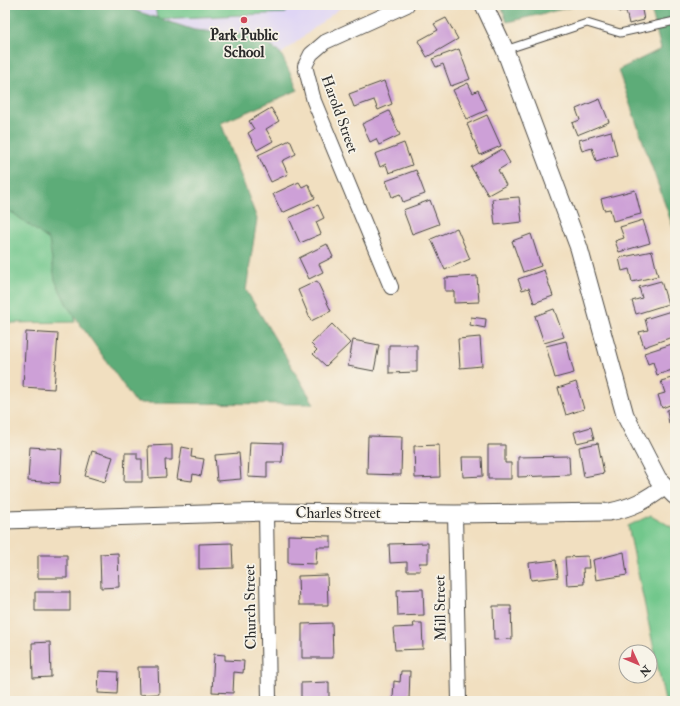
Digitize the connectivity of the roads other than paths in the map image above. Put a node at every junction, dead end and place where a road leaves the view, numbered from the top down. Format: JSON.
{"nodes":[{"id":1,"x":407,"y":5,"type":"edge"},
{"id":2,"x":484,"y":5,"type":"edge"},
{"id":3,"x":675,"y":21,"type":"edge"},
{"id":4,"x":505,"y":50,"type":"junction"},
{"id":5,"x":391,"y":287,"type":"dead end"},
{"id":6,"x":670,"y":491,"type":"edge"},
{"id":7,"x":266,"y":512,"type":"junction"},
{"id":8,"x":454,"y":514,"type":"junction"},
{"id":9,"x":5,"y":520,"type":"edge"},
{"id":10,"x":269,"y":701,"type":"edge"},
{"id":11,"x":459,"y":701,"type":"edge"}],
"edges":[{"from":1,"to":5,"type":"street","name":"Harold Street"},
{"from":2,"to":4,"type":"street"},
{"from":3,"to":4,"type":"lane"},
{"from":4,"to":6,"type":"street"},
{"from":6,"to":8,"type":"street","name":"Charles Street"},
{"from":7,"to":8,"type":"street","name":"Charles Street"},
{"from":7,"to":9,"type":"street","name":"Charles Street"},
{"from":7,"to":10,"type":"street","name":"Church Street"},
{"from":8,"to":11,"type":"street","name":"Mill Street"}]}
